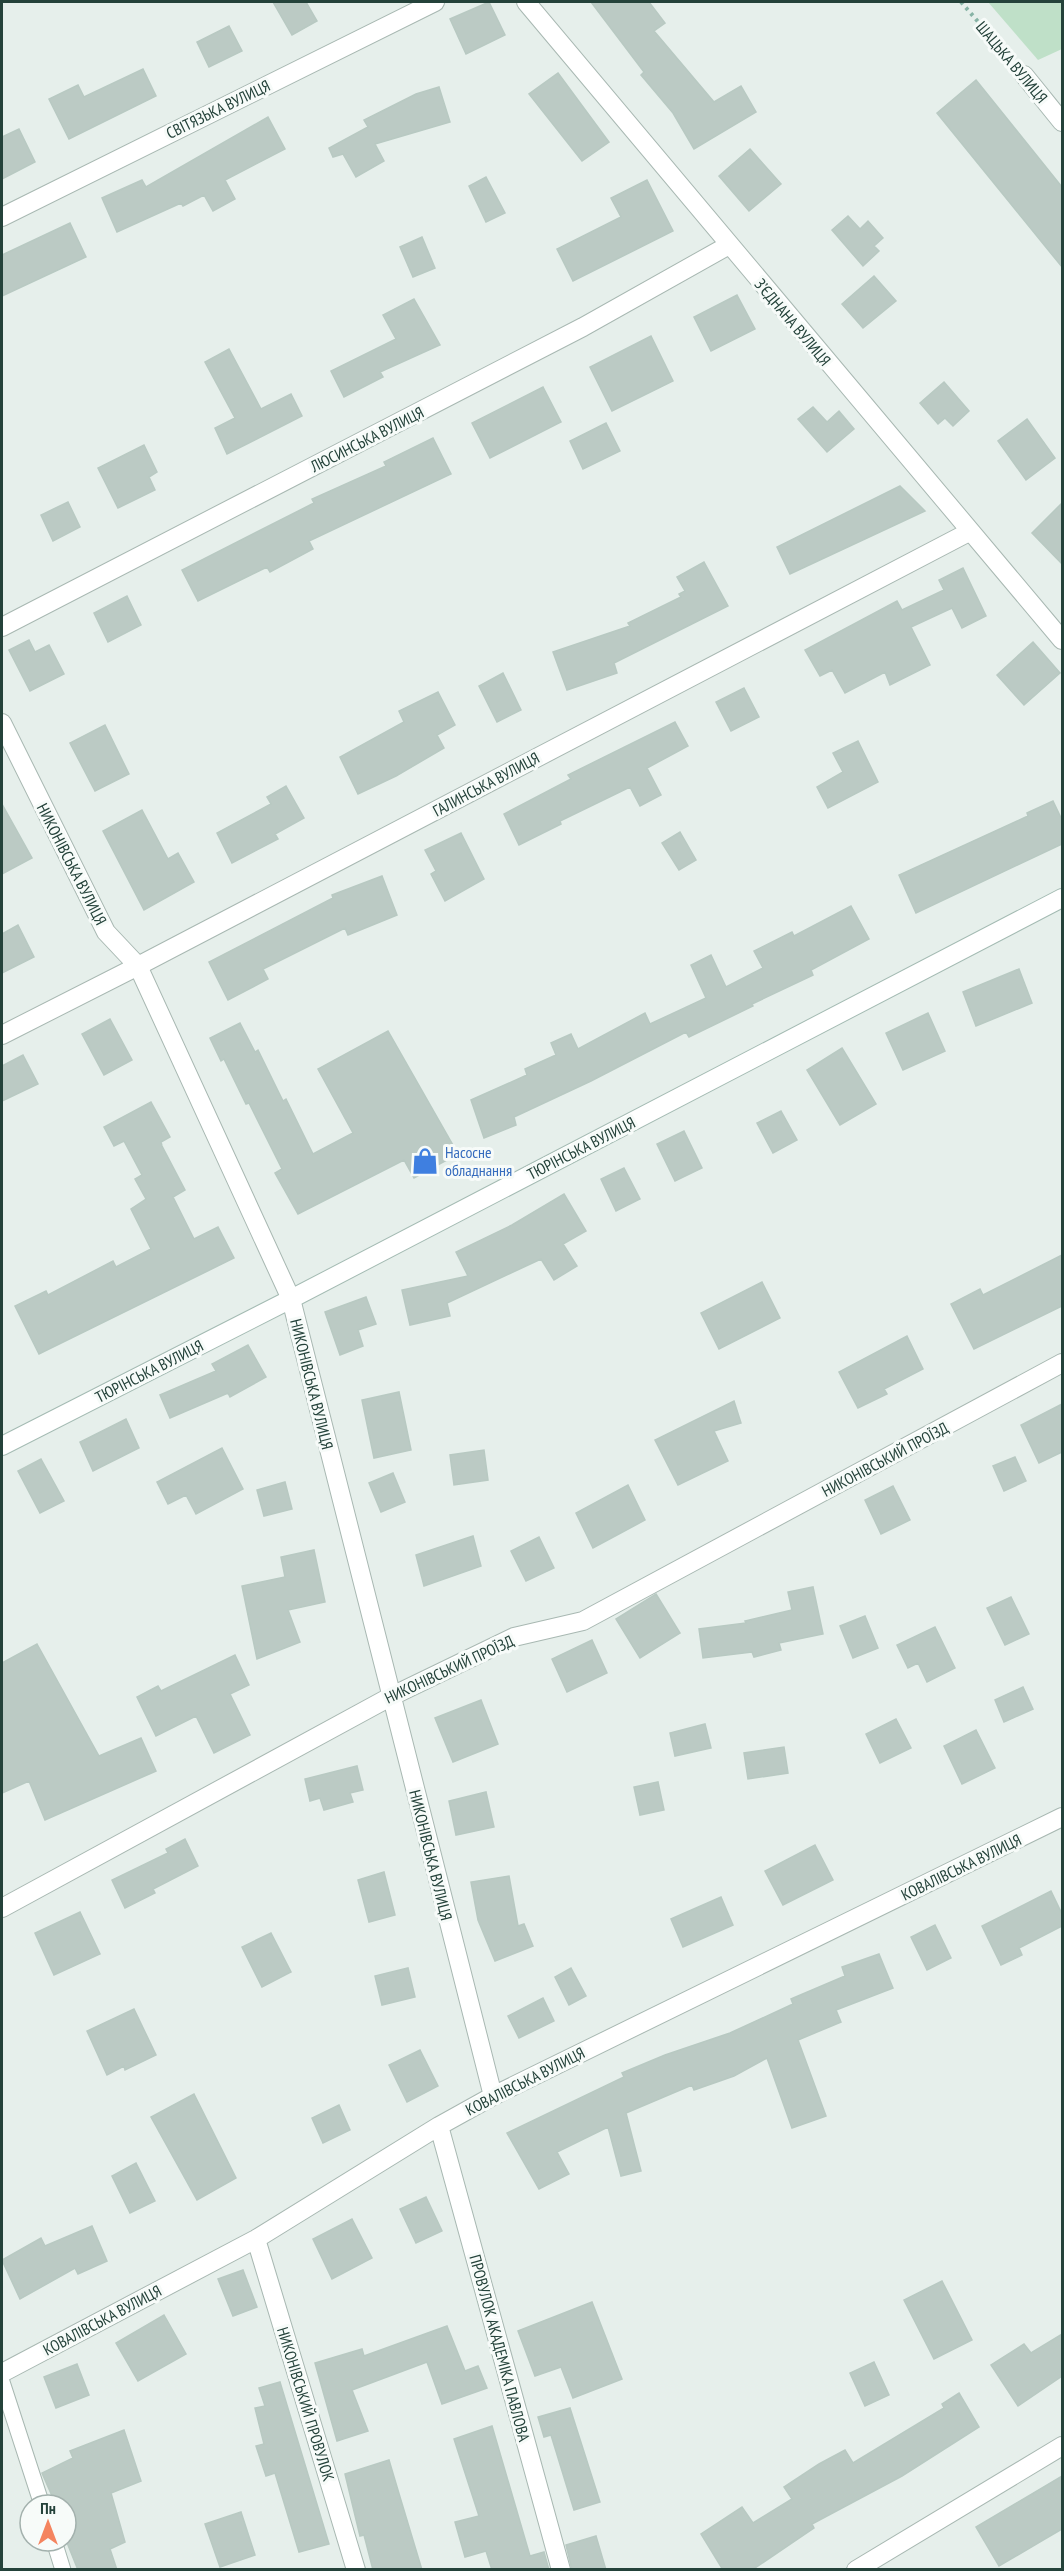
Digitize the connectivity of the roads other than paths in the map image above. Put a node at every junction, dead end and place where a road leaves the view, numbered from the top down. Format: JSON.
{"nodes":[{"id":1,"x":435,"y":2,"type":"edge"},
{"id":2,"x":526,"y":2,"type":"edge"},
{"id":3,"x":1024,"y":75,"type":"road end"},
{"id":4,"x":1062,"y":122,"type":"edge"},
{"id":5,"x":2,"y":217,"type":"edge"},
{"id":6,"x":729,"y":245,"type":"junction"},
{"id":7,"x":969,"y":532,"type":"junction"},
{"id":8,"x":2,"y":627,"type":"edge"},
{"id":9,"x":1062,"y":640,"type":"edge"},
{"id":10,"x":2,"y":723,"type":"edge"},
{"id":11,"x":1062,"y":898,"type":"edge"},
{"id":12,"x":138,"y":966,"type":"junction"},
{"id":13,"x":2,"y":1035,"type":"edge"},
{"id":14,"x":291,"y":1299,"type":"junction"},
{"id":15,"x":1062,"y":1363,"type":"edge"},
{"id":16,"x":2,"y":1446,"type":"edge"},
{"id":17,"x":390,"y":1696,"type":"junction"},
{"id":18,"x":1062,"y":1817,"type":"edge"},
{"id":19,"x":2,"y":1908,"type":"edge"},
{"id":20,"x":493,"y":2096,"type":"junction"},
{"id":21,"x":439,"y":2126,"type":"junction"},
{"id":22,"x":256,"y":2239,"type":"junction"},
{"id":23,"x":2,"y":2373,"type":"edge"},
{"id":24,"x":2,"y":2382,"type":"edge"},
{"id":25,"x":1062,"y":2446,"type":"edge"},
{"id":26,"x":38,"y":2493,"type":"edge"},
{"id":27,"x":58,"y":2553,"type":"edge"},
{"id":28,"x":63,"y":2570,"type":"edge"},
{"id":29,"x":356,"y":2570,"type":"edge"},
{"id":30,"x":561,"y":2570,"type":"edge"},
{"id":31,"x":856,"y":2570,"type":"edge"}],
"edges":[{"from":1,"to":5,"type":"street","name":"СВІТЯЗЬКА ВУЛИЦЯ"},
{"from":2,"to":6,"type":"street","name":"З’ЄДНАНА ВУЛИЦЯ"},
{"from":3,"to":4,"type":"street","name":"ШАЦЬКА ВУЛИЦЯ"},
{"from":6,"to":7,"type":"street","name":"З’ЄДНАНА ВУЛИЦЯ"},
{"from":6,"to":8,"type":"street","name":"ЛЮСИНСЬКА ВУЛИЦЯ"},
{"from":7,"to":9,"type":"street","name":"З’ЄДНАНА ВУЛИЦЯ"},
{"from":7,"to":12,"type":"street","name":"ГАЛИНСЬКА ВУЛИЦЯ"},
{"from":10,"to":12,"type":"street","name":"НИКОНІВСЬКА ВУЛИЦЯ"},
{"from":11,"to":14,"type":"street","name":"ТЮРІНСЬКА ВУЛИЦЯ"},
{"from":12,"to":13,"type":"street","name":"ГАЛИНСЬКА ВУЛИЦЯ"},
{"from":12,"to":14,"type":"street","name":"НИКОНІВСЬКА ВУЛИЦЯ"},
{"from":14,"to":16,"type":"street","name":"ТЮРІНСЬКА ВУЛИЦЯ"},
{"from":14,"to":17,"type":"street","name":"НИКОНІВСЬКА ВУЛИЦЯ"},
{"from":15,"to":17,"type":"street","name":"НИКОНІВСЬКИЙ ПРОЇЗД"},
{"from":17,"to":19,"type":"street","name":"НИКОНІВСЬКИЙ ПРОЇЗД"},
{"from":17,"to":20,"type":"street","name":"НИКОНІВСЬКА ВУЛИЦЯ"},
{"from":18,"to":20,"type":"street","name":"КОВАЛІВСЬКА ВУЛИЦЯ"},
{"from":20,"to":21,"type":"street","name":"КОВАЛІВСЬКА ВУЛИЦЯ"},
{"from":21,"to":22,"type":"street","name":"КОВАЛІВСЬКА ВУЛИЦЯ"},
{"from":21,"to":30,"type":"street","name":"ПРОВУЛОК АКАДЕМІКА ПАВЛОВА"},
{"from":22,"to":23,"type":"street","name":"КОВАЛІВСЬКА ВУЛИЦЯ"},
{"from":22,"to":29,"type":"street","name":"НИКОНІВСЬКИЙ ПРОВУЛОК"},
{"from":24,"to":26,"type":"lane"},
{"from":25,"to":31,"type":"street"},
{"from":27,"to":28,"type":"lane"}]}
